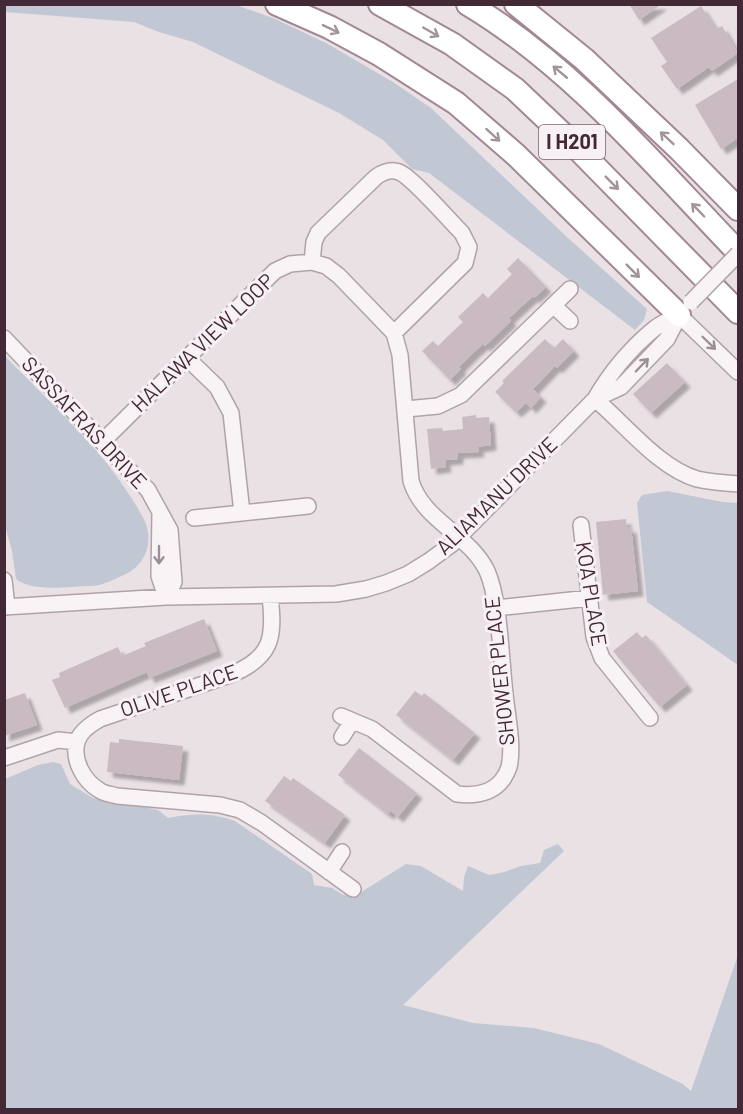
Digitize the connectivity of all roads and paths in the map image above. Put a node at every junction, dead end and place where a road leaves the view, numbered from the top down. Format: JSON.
{"nodes":[{"id":1,"x":277,"y":4,"type":"edge"},
{"id":2,"x":380,"y":4,"type":"edge"},
{"id":3,"x":468,"y":4,"type":"edge"},
{"id":4,"x":516,"y":4,"type":"edge"},
{"id":5,"x":734,"y":202,"type":"edge"},
{"id":6,"x":738,"y":253,"type":"edge"},
{"id":7,"x":312,"y":262,"type":"junction"},
{"id":8,"x":570,"y":288,"type":"dead end"},
{"id":9,"x":553,"y":305,"type":"junction"},
{"id":10,"x":685,"y":308,"type":"junction"},
{"id":11,"x":738,"y":312,"type":"edge"},
{"id":12,"x":570,"y":321,"type":"dead end"},
{"id":13,"x":394,"y":333,"type":"junction"},
{"id":14,"x":4,"y":338,"type":"edge"},
{"id":15,"x":188,"y":359,"type":"junction"},
{"id":16,"x":738,"y":372,"type":"edge"},
{"id":17,"x":595,"y":399,"type":"junction"},
{"id":18,"x":406,"y":409,"type":"junction"},
{"id":19,"x":103,"y":441,"type":"junction"},
{"id":20,"x":738,"y":484,"type":"edge"},
{"id":21,"x":308,"y":506,"type":"dead end"},
{"id":22,"x":242,"y":513,"type":"junction"},
{"id":23,"x":194,"y":518,"type":"dead end"},
{"id":24,"x":581,"y":525,"type":"dead end"},
{"id":25,"x":460,"y":537,"type":"junction"},
{"id":26,"x":4,"y":580,"type":"edge"},
{"id":27,"x":270,"y":596,"type":"junction"},
{"id":28,"x":166,"y":597,"type":"junction"},
{"id":29,"x":590,"y":598,"type":"junction"},
{"id":30,"x":6,"y":607,"type":"edge"},
{"id":31,"x":496,"y":608,"type":"junction"},
{"id":32,"x":650,"y":718,"type":"dead end"},
{"id":33,"x":342,"y":737,"type":"dead end"},
{"id":34,"x":77,"y":742,"type":"junction"},
{"id":35,"x":4,"y":758,"type":"edge"},
{"id":36,"x":342,"y":852,"type":"dead end"},
{"id":37,"x":329,"y":872,"type":"junction"},
{"id":38,"x":353,"y":889,"type":"dead end"}],
"edges":[{"from":1,"to":10,"type":"highway","one_way":true},
{"from":2,"to":11,"type":"highway","number":"I H201","one_way":true},
{"from":6,"to":3,"type":"highway","number":"I H201","one_way":true},
{"from":5,"to":4,"type":"highway","one_way":true},
{"from":6,"to":10,"type":"street","name":"ALIAMANU DRIVE","bridge":true},
{"from":7,"to":13,"type":"street"},
{"from":7,"to":13,"type":"street"},
{"from":7,"to":15,"type":"street","name":"HALAWA VIEW LOOP"},
{"from":8,"to":9,"type":"street"},
{"from":9,"to":12,"type":"street"},
{"from":9,"to":18,"type":"street"},
{"from":10,"to":16,"type":"street","one_way":true},
{"from":10,"to":17,"type":"street","name":"ALIAMANU DRIVE"},
{"from":13,"to":18,"type":"street"},
{"from":14,"to":19,"type":"street","name":"SASSAFRAS DRIVE"},
{"from":15,"to":19,"type":"street","name":"HALAWA VIEW LOOP"},
{"from":15,"to":22,"type":"street"},
{"from":17,"to":20,"type":"street"},
{"from":17,"to":25,"type":"street","name":"ALIAMANU DRIVE"},
{"from":18,"to":25,"type":"street"},
{"from":19,"to":28,"type":"street","name":"SASSAFRAS DRIVE"},
{"from":21,"to":22,"type":"street"},
{"from":22,"to":23,"type":"street"},
{"from":24,"to":29,"type":"street","name":"KOA PLACE"},
{"from":25,"to":27,"type":"street","name":"ALIAMANU DRIVE"},
{"from":25,"to":31,"type":"street","name":"SHOWER PLACE"},
{"from":26,"to":30,"type":"street"},
{"from":27,"to":28,"type":"street","name":"ALIAMANU DRIVE"},
{"from":27,"to":34,"type":"street","name":"OLIVE PLACE"},
{"from":28,"to":30,"type":"street","name":"ALIAMANU DRIVE"},
{"from":29,"to":31,"type":"street"},
{"from":29,"to":32,"type":"street","name":"KOA PLACE"},
{"from":31,"to":33,"type":"street","name":"SHOWER PLACE"},
{"from":34,"to":35,"type":"street"},
{"from":34,"to":37,"type":"street"},
{"from":36,"to":37,"type":"street"},
{"from":37,"to":38,"type":"street"}]}
